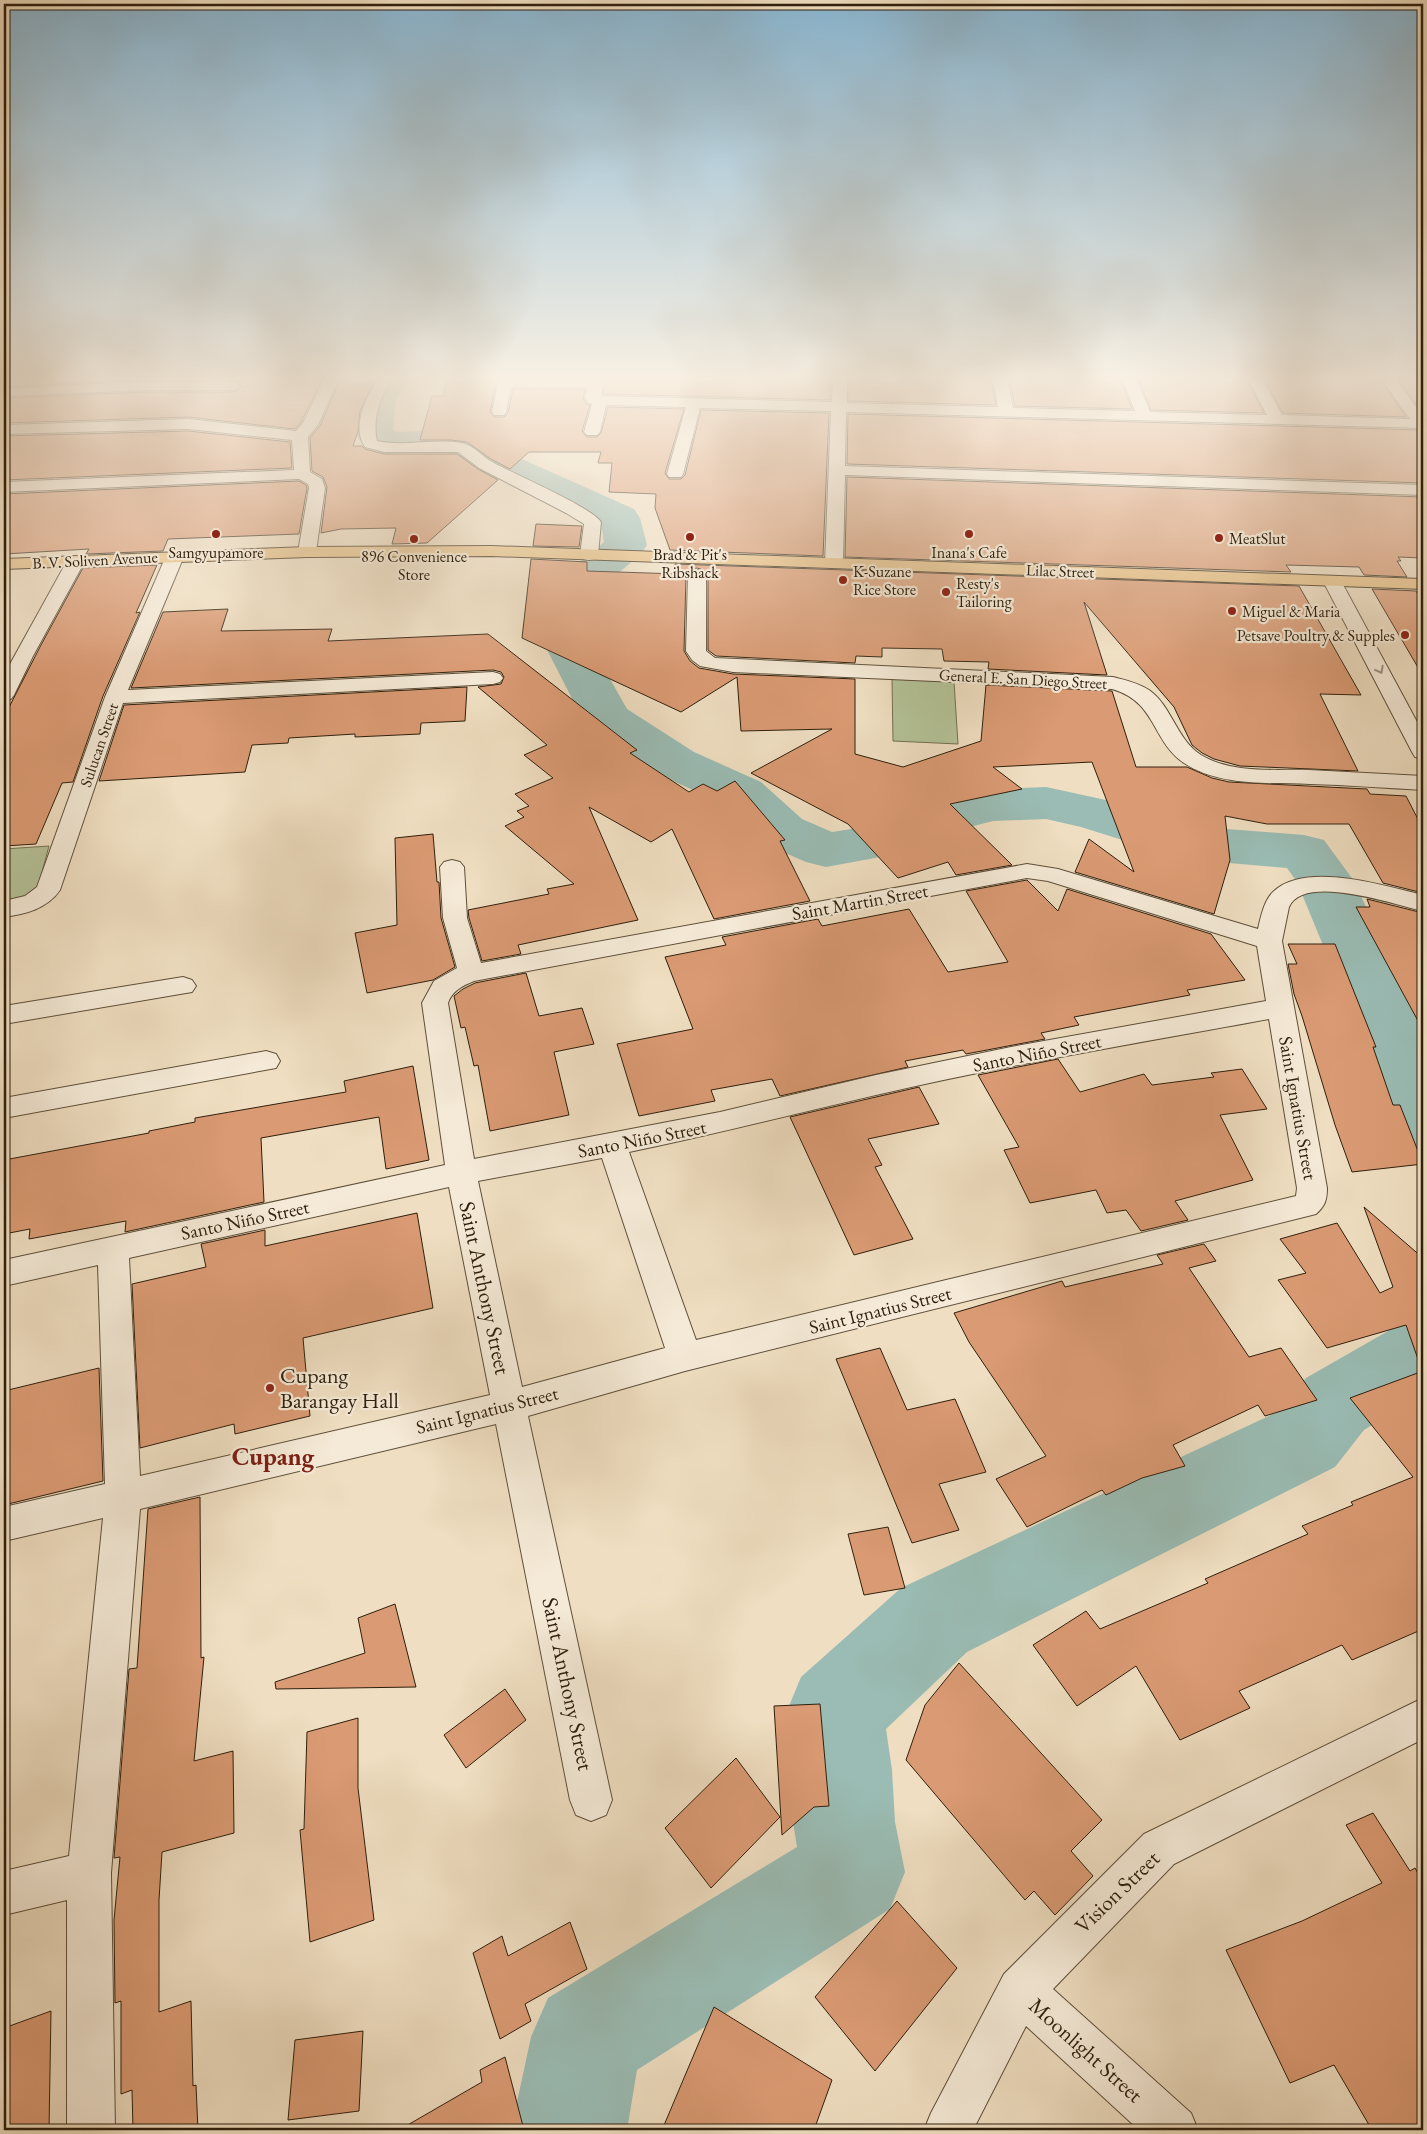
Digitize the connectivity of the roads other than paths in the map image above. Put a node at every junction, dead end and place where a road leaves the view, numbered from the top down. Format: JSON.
{"nodes":[{"id":1,"x":226,"y":478,"type":"edge"},
{"id":2,"x":308,"y":478,"type":"edge"},
{"id":3,"x":510,"y":478,"type":"edge"},
{"id":4,"x":836,"y":478,"type":"edge"},
{"id":5,"x":1059,"y":478,"type":"edge"},
{"id":6,"x":4,"y":488,"type":"edge"},
{"id":7,"x":1423,"y":490,"type":"edge"},
{"id":8,"x":307,"y":552,"type":"junction"},
{"id":9,"x":597,"y":555,"type":"junction"},
{"id":10,"x":175,"y":556,"type":"junction"},
{"id":11,"x":76,"y":561,"type":"junction"},
{"id":12,"x":834,"y":563,"type":"junction"},
{"id":13,"x":4,"y":564,"type":"edge"},
{"id":14,"x":698,"y":575,"type":"dead end"},
{"id":15,"x":1332,"y":581,"type":"junction"},
{"id":16,"x":1423,"y":584,"type":"edge"},
{"id":17,"x":13,"y":657,"type":"edge"},
{"id":18,"x":493,"y":678,"type":"dead end"},
{"id":19,"x":4,"y":696,"type":"edge"},
{"id":20,"x":115,"y":697,"type":"junction"},
{"id":21,"x":1398,"y":704,"type":"junction"},
{"id":22,"x":1423,"y":705,"type":"edge"},
{"id":23,"x":1423,"y":752,"type":"edge"},
{"id":24,"x":1423,"y":783,"type":"edge"},
{"id":25,"x":452,"y":867,"type":"dead end"},
{"id":26,"x":1423,"y":903,"type":"edge"},
{"id":27,"x":4,"y":909,"type":"edge"},
{"id":28,"x":1269,"y":941,"type":"junction"},
{"id":29,"x":459,"y":978,"type":"junction"},
{"id":30,"x":183,"y":986,"type":"dead end"},
{"id":31,"x":1280,"y":1008,"type":"junction"},
{"id":32,"x":4,"y":1015,"type":"edge"},
{"id":33,"x":266,"y":1061,"type":"dead end"},
{"id":34,"x":4,"y":1108,"type":"edge"},
{"id":35,"x":612,"y":1145,"type":"junction"},
{"id":36,"x":461,"y":1173,"type":"junction"},
{"id":37,"x":113,"y":1249,"type":"junction"},
{"id":38,"x":4,"y":1272,"type":"edge"},
{"id":39,"x":685,"y":1357,"type":"junction"},
{"id":40,"x":510,"y":1406,"type":"junction"},
{"id":41,"x":123,"y":1495,"type":"junction"},
{"id":42,"x":4,"y":1524,"type":"edge"},
{"id":43,"x":1423,"y":1718,"type":"edge"},
{"id":44,"x":592,"y":1800,"type":"dead end"},
{"id":45,"x":89,"y":1873,"type":"junction"},
{"id":46,"x":4,"y":1894,"type":"edge"},
{"id":47,"x":1020,"y":1990,"type":"junction"},
{"id":48,"x":91,"y":2130,"type":"edge"},
{"id":49,"x":948,"y":2130,"type":"edge"},
{"id":50,"x":1174,"y":2130,"type":"edge"}],
"edges":[{"from":1,"to":6,"type":"street"},
{"from":2,"to":8,"type":"street"},
{"from":3,"to":9,"type":"street"},
{"from":4,"to":12,"type":"street"},
{"from":5,"to":7,"type":"street"},
{"from":8,"to":9,"type":"main road","name":"B. V. Soliven Avenue"},
{"from":8,"to":10,"type":"main road","name":"B. V. Soliven Avenue"},
{"from":9,"to":12,"type":"main road","name":"Lilac Street"},
{"from":10,"to":11,"type":"main road","name":"B. V. Soliven Avenue"},
{"from":10,"to":20,"type":"street","name":"Sulucan Street"},
{"from":11,"to":13,"type":"main road","name":"B. V. Soliven Avenue"},
{"from":11,"to":17,"type":"street"},
{"from":12,"to":15,"type":"main road","name":"Lilac Street"},
{"from":14,"to":24,"type":"street","name":"General E. San Diego Street"},
{"from":15,"to":16,"type":"main road","name":"Lilac Street"},
{"from":15,"to":21,"type":"street","one_way":true},
{"from":17,"to":19,"type":"street"},
{"from":18,"to":20,"type":"street"},
{"from":20,"to":27,"type":"street","name":"Sulucan Street"},
{"from":21,"to":22,"type":"street"},
{"from":21,"to":23,"type":"street"},
{"from":25,"to":29,"type":"street"},
{"from":26,"to":28,"type":"street","name":"Saint Ignatius Street"},
{"from":28,"to":29,"type":"street","name":"Saint Martin Street"},
{"from":28,"to":31,"type":"street","name":"Saint Ignatius Street"},
{"from":29,"to":36,"type":"street","name":"Saint Anthony Street"},
{"from":30,"to":32,"type":"street"},
{"from":31,"to":35,"type":"street","name":"Santo Niño Street"},
{"from":31,"to":39,"type":"street","name":"Saint Ignatius Street"},
{"from":33,"to":34,"type":"street"},
{"from":35,"to":36,"type":"street","name":"Santo Niño Street"},
{"from":35,"to":39,"type":"street"},
{"from":36,"to":37,"type":"street","name":"Santo Niño Street"},
{"from":36,"to":40,"type":"street","name":"Saint Anthony Street"},
{"from":37,"to":38,"type":"street","name":"Santo Niño Street"},
{"from":37,"to":41,"type":"street"},
{"from":39,"to":40,"type":"street","name":"Saint Ignatius Street"},
{"from":40,"to":41,"type":"street","name":"Saint Ignatius Street"},
{"from":40,"to":44,"type":"street","name":"Saint Anthony Street"},
{"from":41,"to":42,"type":"street","name":"Saint Ignatius Street"},
{"from":41,"to":45,"type":"street"},
{"from":43,"to":47,"type":"street","name":"Vision Street"},
{"from":45,"to":46,"type":"street"},
{"from":45,"to":48,"type":"street"},
{"from":47,"to":49,"type":"street","name":"Vision Street"},
{"from":47,"to":50,"type":"street","name":"Moonlight Street"}]}
